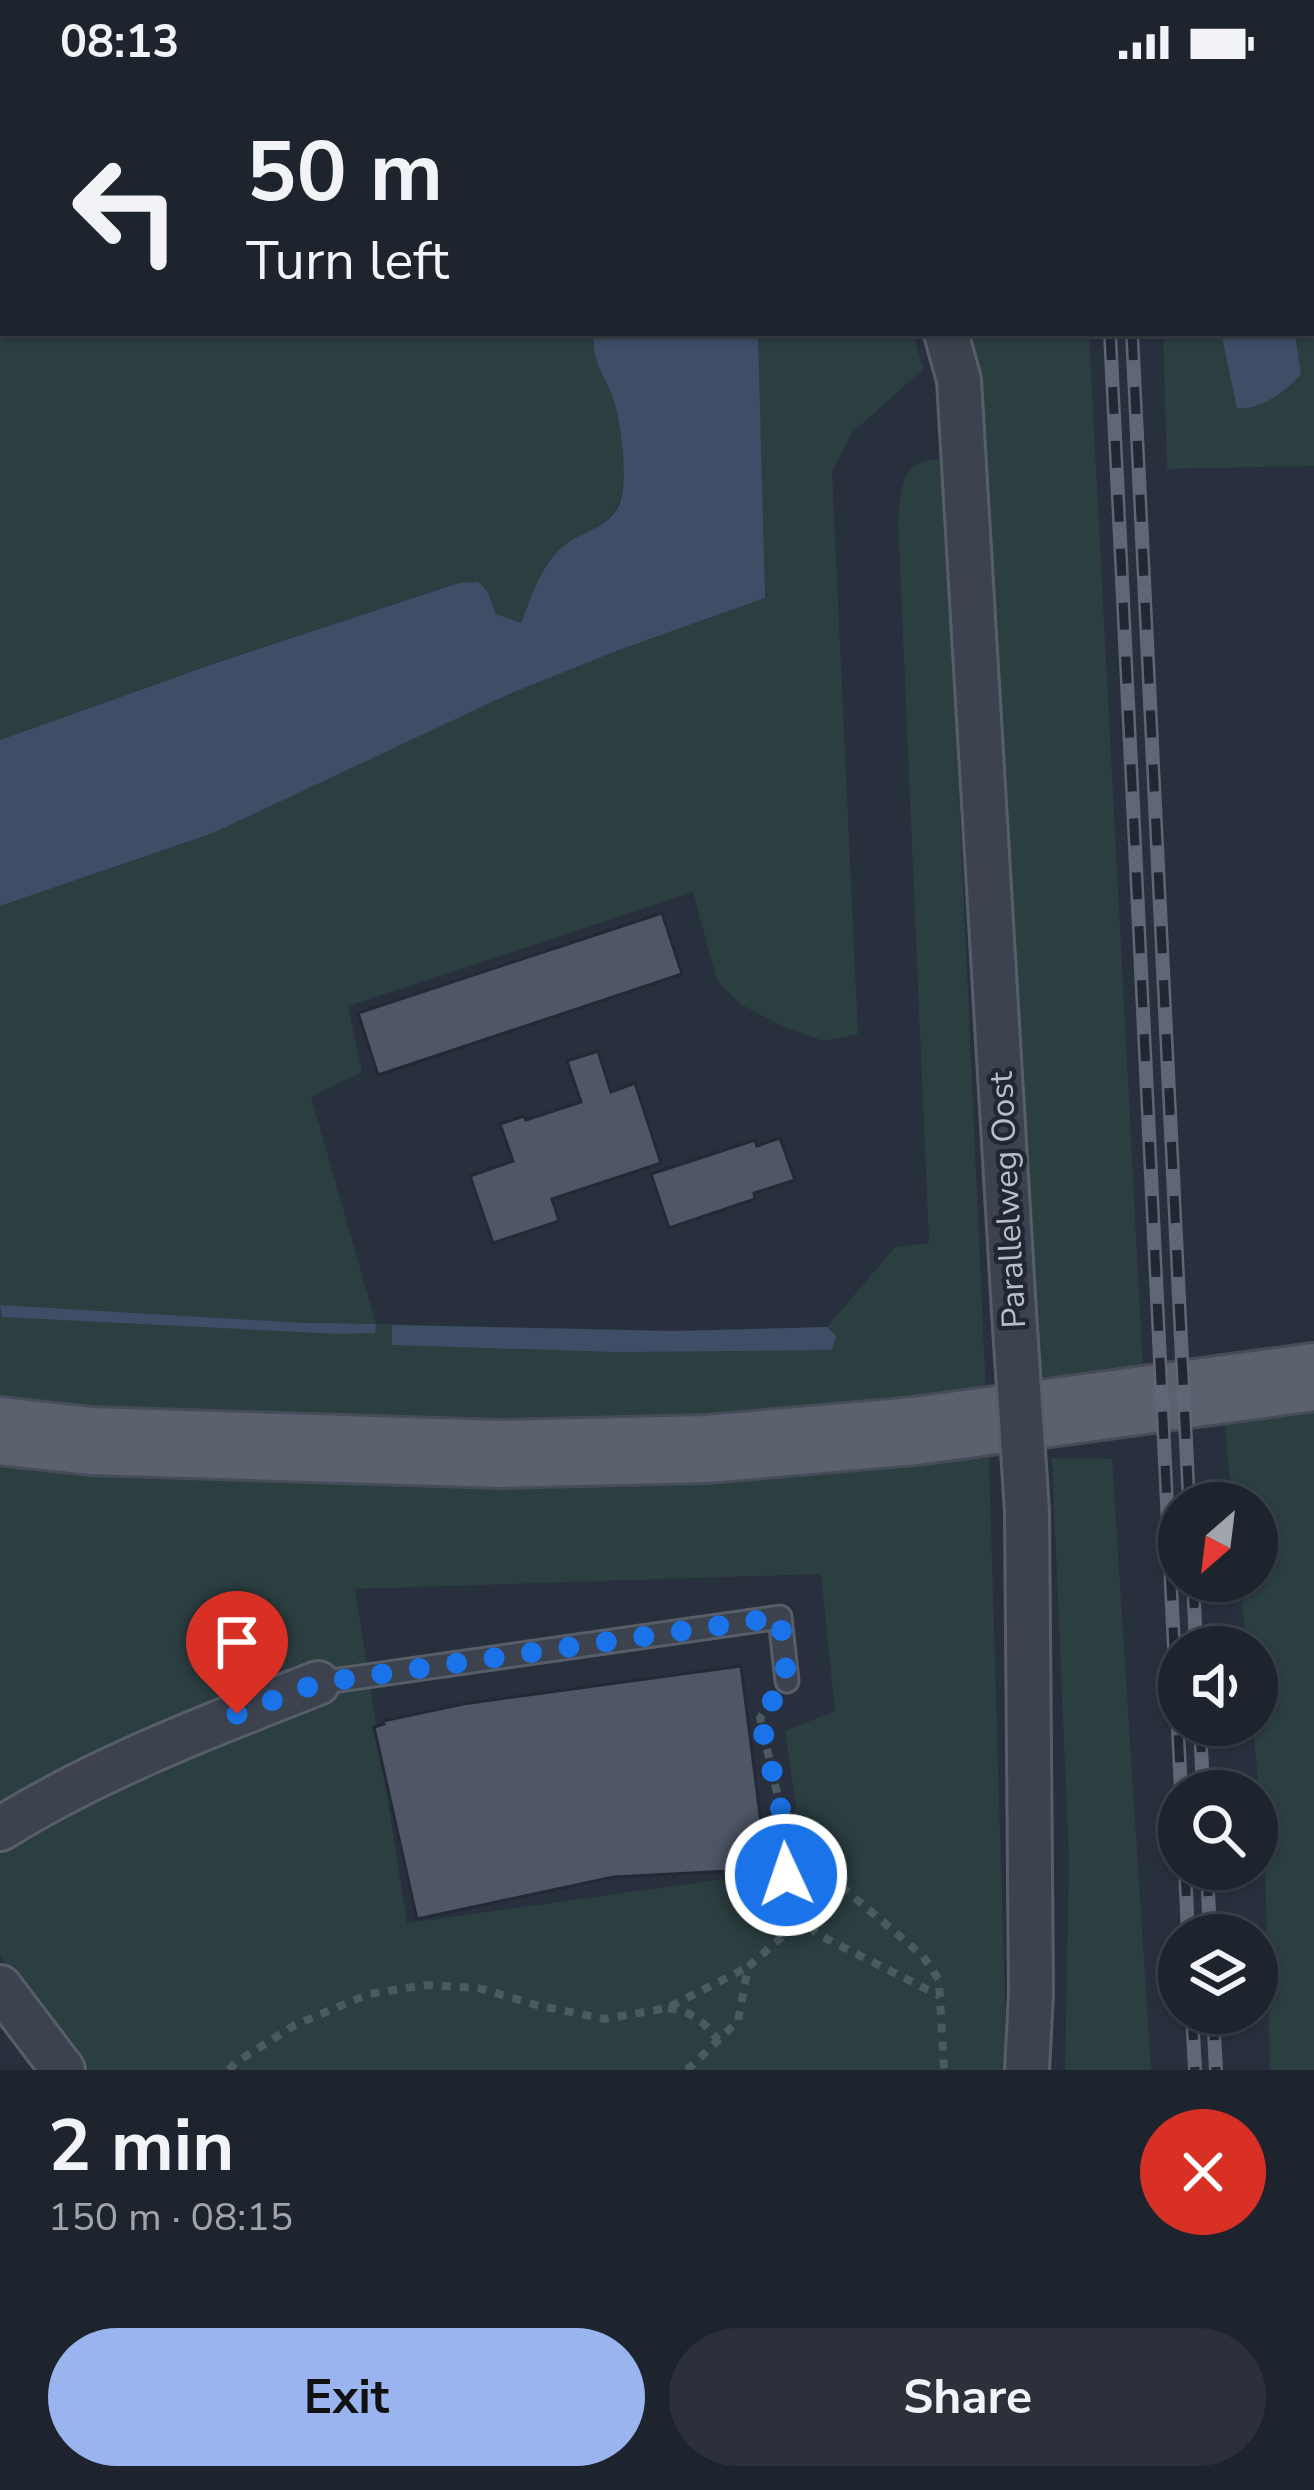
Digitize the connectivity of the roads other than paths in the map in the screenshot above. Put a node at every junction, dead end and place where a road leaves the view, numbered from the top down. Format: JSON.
{"nodes":[{"id":1,"x":947,"y":336,"type":"edge"},
{"id":2,"x":1314,"y":1377,"type":"edge"},
{"id":3,"x":0,"y":1430,"type":"edge"},
{"id":4,"x":787,"y":1681,"type":"road end"},
{"id":5,"x":318,"y":1683,"type":"joint"},
{"id":6,"x":0,"y":1829,"type":"edge"},
{"id":7,"x":0,"y":1988,"type":"edge"},
{"id":8,"x":63,"y":2070,"type":"edge"},
{"id":9,"x":1028,"y":2070,"type":"edge"}],
"edges":[{"from":1,"to":9,"type":"street","name":"Parallelweg Oost","bridge":true},
{"from":2,"to":3,"type":"main road"},
{"from":4,"to":5,"type":"lane"},
{"from":5,"to":6,"type":"street"},
{"from":7,"to":8,"type":"street"}]}
